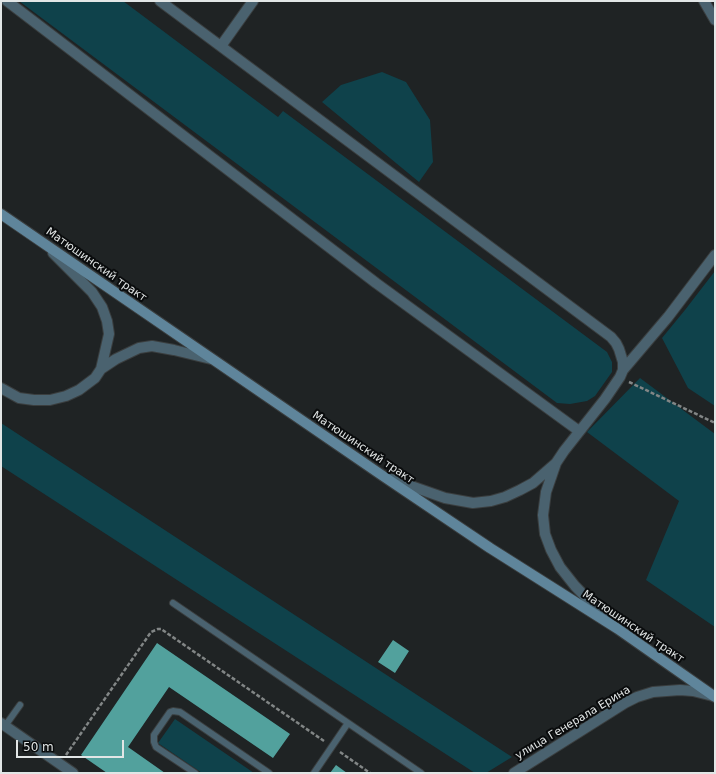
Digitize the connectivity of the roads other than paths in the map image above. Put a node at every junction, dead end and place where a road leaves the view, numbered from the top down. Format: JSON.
{"nodes":[{"id":1,"x":7,"y":1,"type":"edge"},
{"id":2,"x":160,"y":1,"type":"edge"},
{"id":3,"x":252,"y":1,"type":"edge"},
{"id":4,"x":704,"y":1,"type":"edge"},
{"id":5,"x":715,"y":20,"type":"edge"},
{"id":6,"x":221,"y":46,"type":"junction"},
{"id":7,"x":1,"y":214,"type":"edge"},
{"id":8,"x":45,"y":244,"type":"junction"},
{"id":9,"x":715,"y":254,"type":"edge"},
{"id":10,"x":211,"y":359,"type":"junction"},
{"id":11,"x":101,"y":370,"type":"junction"},
{"id":12,"x":621,"y":373,"type":"junction"},
{"id":13,"x":1,"y":388,"type":"edge"},
{"id":14,"x":579,"y":431,"type":"junction"},
{"id":15,"x":556,"y":463,"type":"junction"},
{"id":16,"x":383,"y":476,"type":"junction"},
{"id":17,"x":173,"y":603,"type":"dead end"},
{"id":18,"x":618,"y":629,"type":"junction"},
{"id":19,"x":715,"y":697,"type":"edge"},
{"id":20,"x":20,"y":705,"type":"dead end"},
{"id":21,"x":348,"y":723,"type":"junction"},
{"id":22,"x":3,"y":724,"type":"edge"},
{"id":23,"x":73,"y":773,"type":"edge"},
{"id":24,"x":195,"y":773,"type":"edge"},
{"id":25,"x":269,"y":773,"type":"edge"},
{"id":26,"x":314,"y":773,"type":"edge"},
{"id":27,"x":421,"y":773,"type":"edge"},
{"id":28,"x":514,"y":773,"type":"edge"}],
"edges":[{"from":1,"to":14,"type":"street"},
{"from":2,"to":6,"type":"street"},
{"from":3,"to":6,"type":"street"},
{"from":4,"to":5,"type":"street"},
{"from":6,"to":12,"type":"street"},
{"from":7,"to":8,"type":"main road","name":"Матюшинский тракт"},
{"from":8,"to":10,"type":"main road","name":"Матюшинский тракт"},
{"from":8,"to":11,"type":"street"},
{"from":9,"to":12,"type":"street"},
{"from":10,"to":11,"type":"street"},
{"from":10,"to":16,"type":"main road","name":"Матюшинский тракт"},
{"from":11,"to":13,"type":"street"},
{"from":12,"to":14,"type":"street"},
{"from":14,"to":15,"type":"street"},
{"from":15,"to":16,"type":"street"},
{"from":15,"to":18,"type":"street"},
{"from":16,"to":18,"type":"main road","name":"Матюшинский тракт"},
{"from":17,"to":21,"type":"lane"},
{"from":18,"to":19,"type":"main road","name":"Матюшинский тракт"},
{"from":19,"to":28,"type":"street","name":"улица Генерала Ерина"},
{"from":20,"to":22,"type":"lane"},
{"from":21,"to":26,"type":"lane"},
{"from":21,"to":27,"type":"lane"},
{"from":22,"to":23,"type":"street"},
{"from":24,"to":25,"type":"lane"}]}
